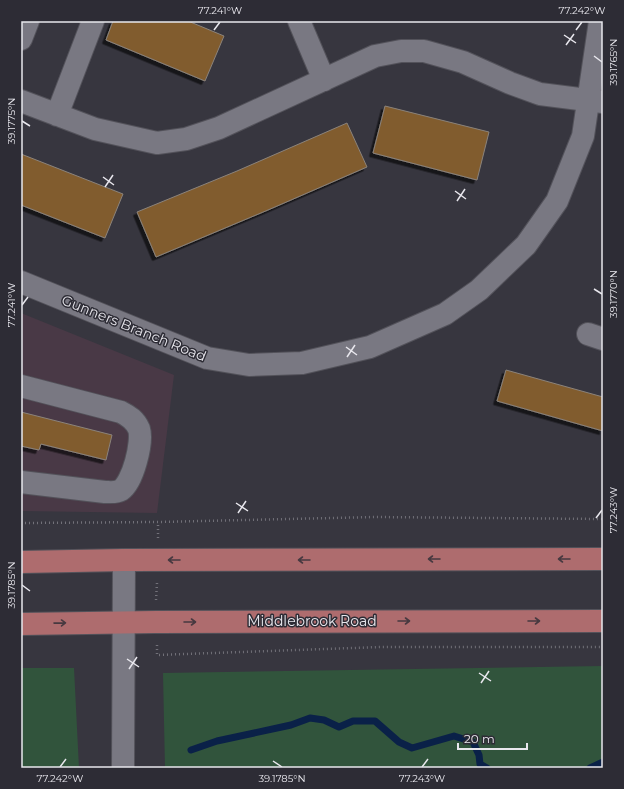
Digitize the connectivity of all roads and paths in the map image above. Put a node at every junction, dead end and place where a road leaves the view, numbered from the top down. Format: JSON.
{"nodes":[{"id":1,"x":28,"y":21,"type":"edge"},
{"id":2,"x":93,"y":21,"type":"edge"},
{"id":3,"x":299,"y":21,"type":"edge"},
{"id":4,"x":600,"y":21,"type":"edge"},
{"id":5,"x":21,"y":39,"type":"edge"},
{"id":6,"x":324,"y":80,"type":"junction"},
{"id":7,"x":21,"y":101,"type":"edge"},
{"id":8,"x":596,"y":101,"type":"edge"},
{"id":9,"x":57,"y":114,"type":"junction"},
{"id":10,"x":21,"y":282,"type":"edge"},
{"id":11,"x":21,"y":386,"type":"edge"},
{"id":12,"x":21,"y":482,"type":"edge"},
{"id":13,"x":603,"y":519,"type":"edge"},
{"id":14,"x":21,"y":523,"type":"edge"},
{"id":15,"x":603,"y":559,"type":"edge"},
{"id":16,"x":124,"y":560,"type":"junction"},
{"id":17,"x":21,"y":562,"type":"edge"},
{"id":18,"x":603,"y":621,"type":"edge"},
{"id":19,"x":124,"y":622,"type":"junction"},
{"id":20,"x":21,"y":624,"type":"edge"},
{"id":21,"x":123,"y":768,"type":"edge"}],
"edges":[{"from":1,"to":5,"type":"street"},
{"from":2,"to":9,"type":"street"},
{"from":3,"to":6,"type":"street"},
{"from":4,"to":8,"type":"street","name":"Gunners Branch Road"},
{"from":6,"to":8,"type":"street"},
{"from":6,"to":9,"type":"street"},
{"from":7,"to":9,"type":"street"},
{"from":8,"to":10,"type":"street","name":"Gunners Branch Road"},
{"from":11,"to":12,"type":"street"},
{"from":13,"to":14,"type":"path"},
{"from":15,"to":16,"type":"main road","one_way":true},
{"from":16,"to":17,"type":"main road"},
{"from":16,"to":19,"type":"street"},
{"from":19,"to":18,"type":"main road","name":"Middlebrook Road","one_way":true},
{"from":20,"to":19,"type":"main road","name":"Middlebrook Road","one_way":true},
{"from":19,"to":21,"type":"street"}]}
